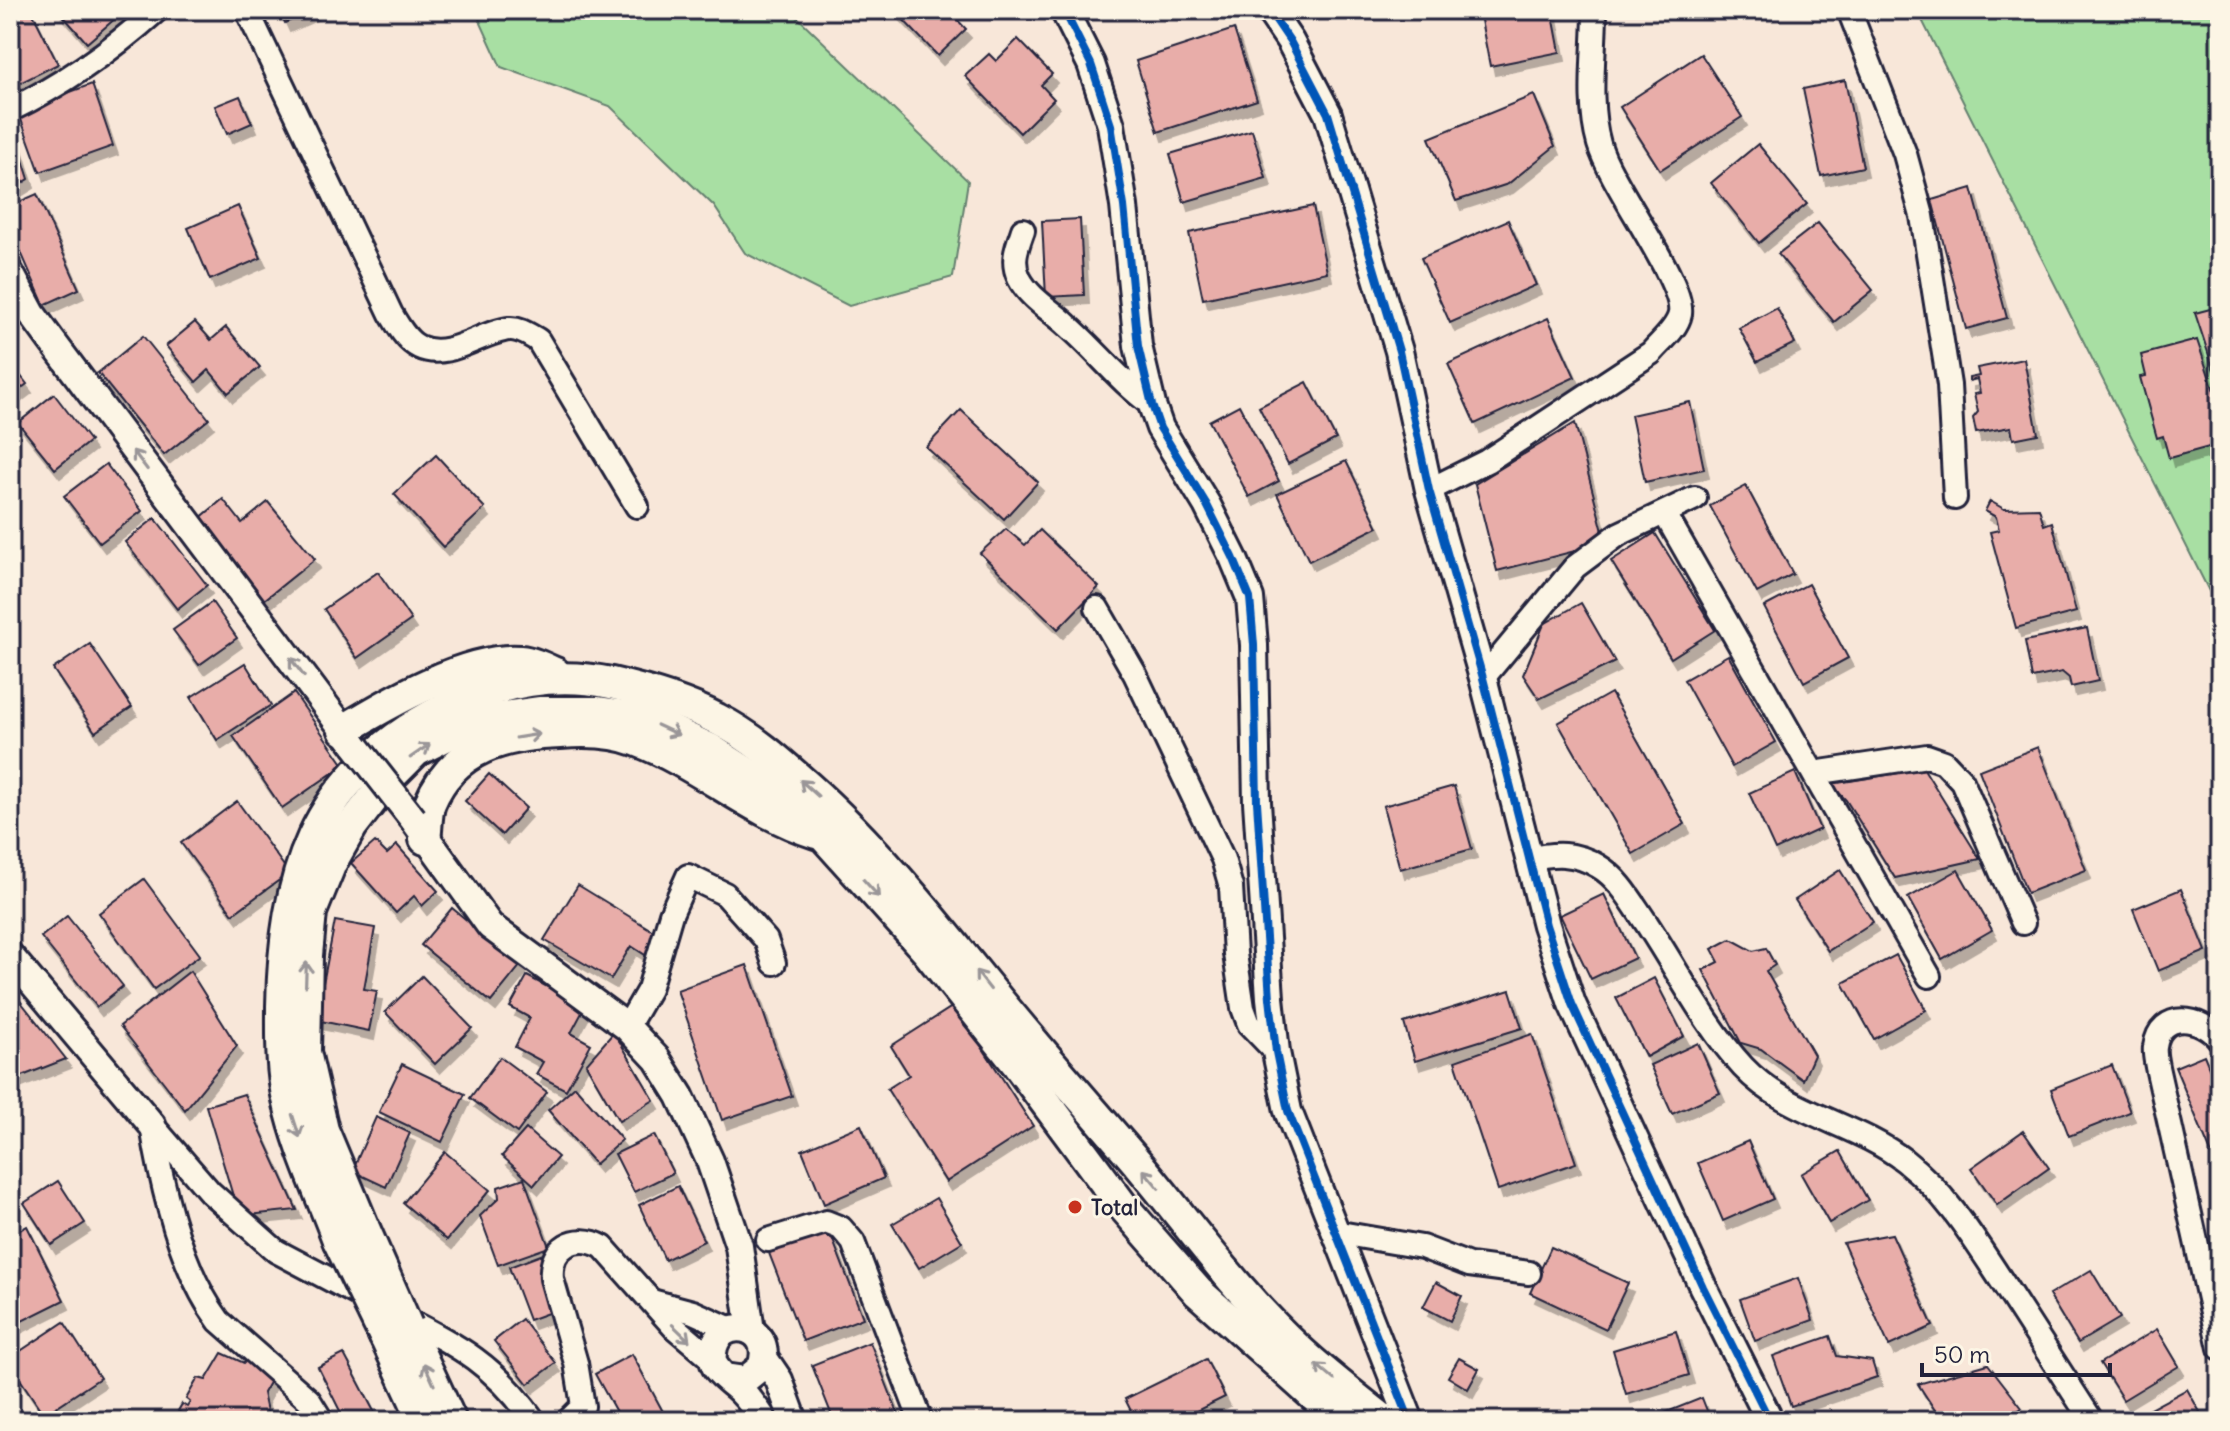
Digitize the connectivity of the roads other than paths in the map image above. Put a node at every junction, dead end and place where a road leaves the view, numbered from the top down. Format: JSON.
{"nodes":[{"id":1,"x":157,"y":10,"type":"edge"},
{"id":2,"x":247,"y":10,"type":"edge"},
{"id":3,"x":1064,"y":10,"type":"edge"},
{"id":4,"x":1269,"y":10,"type":"edge"},
{"id":5,"x":1595,"y":10,"type":"edge"},
{"id":6,"x":1849,"y":10,"type":"edge"},
{"id":7,"x":10,"y":110,"type":"edge"},
{"id":8,"x":1023,"y":230,"type":"dead end"},
{"id":9,"x":10,"y":273,"type":"edge"},
{"id":10,"x":1152,"y":405,"type":"junction"},
{"id":11,"x":1429,"y":490,"type":"junction"},
{"id":12,"x":1695,"y":498,"type":"dead end"},
{"id":13,"x":1955,"y":498,"type":"dead end"},
{"id":14,"x":637,"y":506,"type":"dead end"},
{"id":15,"x":1665,"y":514,"type":"junction"},
{"id":16,"x":1097,"y":608,"type":"dead end"},
{"id":17,"x":564,"y":677,"type":"junction"},
{"id":18,"x":1483,"y":678,"type":"junction"},
{"id":19,"x":350,"y":737,"type":"junction"},
{"id":20,"x":1814,"y":773,"type":"junction"},
{"id":21,"x":419,"y":829,"type":"junction"},
{"id":22,"x":823,"y":835,"type":"junction"},
{"id":23,"x":1528,"y":859,"type":"junction"},
{"id":24,"x":2023,"y":923,"type":"dead end"},
{"id":25,"x":10,"y":956,"type":"edge"},
{"id":26,"x":774,"y":963,"type":"dead end"},
{"id":27,"x":1929,"y":976,"type":"dead end"},
{"id":28,"x":627,"y":1027,"type":"junction"},
{"id":29,"x":2220,"y":1040,"type":"edge"},
{"id":30,"x":1276,"y":1052,"type":"junction"},
{"id":31,"x":152,"y":1125,"type":"junction"},
{"id":32,"x":1334,"y":1232,"type":"junction"},
{"id":33,"x":351,"y":1234,"type":"junction"},
{"id":34,"x":768,"y":1240,"type":"dead end"},
{"id":35,"x":1529,"y":1273,"type":"dead end"},
{"id":36,"x":652,"y":1301,"type":"junction"},
{"id":37,"x":741,"y":1330,"type":"junction"},
{"id":38,"x":396,"y":1332,"type":"junction"},
{"id":39,"x":2220,"y":1348,"type":"edge"},
{"id":40,"x":764,"y":1358,"type":"junction"},
{"id":41,"x":719,"y":1369,"type":"junction"},
{"id":42,"x":322,"y":1421,"type":"edge"},
{"id":43,"x":424,"y":1421,"type":"edge"},
{"id":44,"x":451,"y":1421,"type":"edge"},
{"id":45,"x":534,"y":1421,"type":"edge"},
{"id":46,"x":568,"y":1421,"type":"edge"},
{"id":47,"x":764,"y":1421,"type":"edge"},
{"id":48,"x":794,"y":1421,"type":"edge"},
{"id":49,"x":921,"y":1421,"type":"edge"},
{"id":50,"x":1342,"y":1421,"type":"edge"},
{"id":51,"x":1385,"y":1421,"type":"edge"},
{"id":52,"x":1410,"y":1421,"type":"edge"},
{"id":53,"x":1770,"y":1421,"type":"edge"},
{"id":54,"x":2092,"y":1421,"type":"edge"}],
"edges":[{"from":1,"to":7,"type":"street"},
{"from":2,"to":14,"type":"street"},
{"from":3,"to":10,"type":"street"},
{"from":4,"to":11,"type":"street"},
{"from":5,"to":11,"type":"street"},
{"from":6,"to":13,"type":"street"},
{"from":8,"to":10,"type":"street"},
{"from":19,"to":9,"type":"street","one_way":true},
{"from":10,"to":30,"type":"street"},
{"from":11,"to":18,"type":"street"},
{"from":12,"to":15,"type":"street"},
{"from":15,"to":18,"type":"street"},
{"from":15,"to":20,"type":"street"},
{"from":16,"to":30,"type":"street"},
{"from":17,"to":19,"type":"main road"},
{"from":17,"to":33,"type":"main road","one_way":true},
{"from":51,"to":17,"type":"main road","one_way":true},
{"from":18,"to":23,"type":"street"},
{"from":19,"to":21,"type":"street","bridge":true},
{"from":20,"to":24,"type":"street"},
{"from":20,"to":27,"type":"street"},
{"from":21,"to":22,"type":"main road","one_way":true},
{"from":21,"to":28,"type":"street"},
{"from":33,"to":22,"type":"main road","one_way":true},
{"from":22,"to":50,"type":"main road","one_way":true},
{"from":23,"to":53,"type":"street"},
{"from":23,"to":54,"type":"street"},
{"from":25,"to":31,"type":"street"},
{"from":26,"to":28,"type":"street"},
{"from":28,"to":37,"type":"street"},
{"from":29,"to":39,"type":"street"},
{"from":30,"to":32,"type":"street"},
{"from":31,"to":42,"type":"street"},
{"from":31,"to":45,"type":"street"},
{"from":32,"to":35,"type":"street"},
{"from":32,"to":52,"type":"street"},
{"from":33,"to":38,"type":"main road","bridge":true},
{"from":34,"to":49,"type":"street"},
{"from":36,"to":37,"type":"street"},
{"from":36,"to":41,"type":"street","one_way":true},
{"from":36,"to":46,"type":"street"},
{"from":37,"to":40,"type":"street"},
{"from":37,"to":41,"type":"street"},
{"from":38,"to":43,"type":"main road"},
{"from":44,"to":38,"type":"main road","one_way":true},
{"from":40,"to":41,"type":"street"},
{"from":40,"to":48,"type":"street"},
{"from":41,"to":47,"type":"street"}]}
